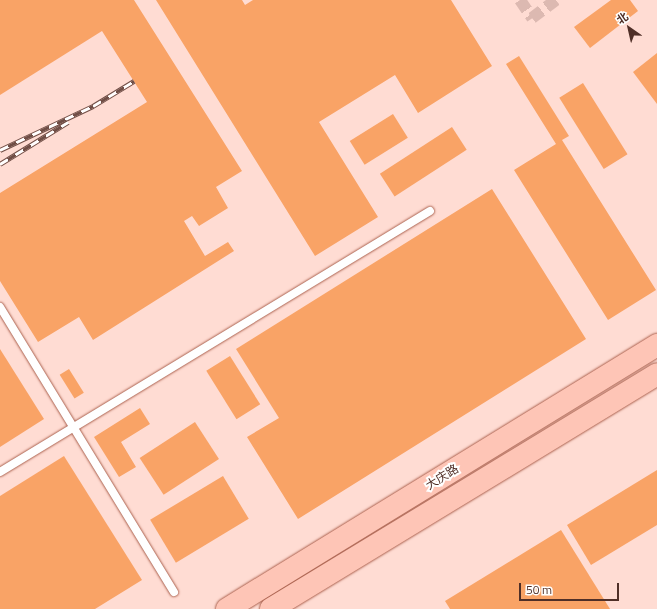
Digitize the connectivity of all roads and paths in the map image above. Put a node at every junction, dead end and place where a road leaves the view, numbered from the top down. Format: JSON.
{"nodes":[{"id":1,"x":430,"y":211,"type":"dead end"},
{"id":2,"x":0,"y":307,"type":"edge"},
{"id":3,"x":657,"y":345,"type":"edge"},
{"id":4,"x":657,"y":374,"type":"edge"},
{"id":5,"x":74,"y":427,"type":"junction"},
{"id":6,"x":0,"y":472,"type":"edge"},
{"id":7,"x":174,"y":592,"type":"dead end"},
{"id":8,"x":227,"y":609,"type":"edge"},
{"id":9,"x":271,"y":609,"type":"edge"}],
"edges":[{"from":1,"to":5,"type":"lane"},
{"from":2,"to":5,"type":"lane"},
{"from":3,"to":8,"type":"main road","name":"大庆路"},
{"from":4,"to":9,"type":"main road","name":"大庆路"},
{"from":5,"to":6,"type":"lane"},
{"from":5,"to":7,"type":"lane"}]}
